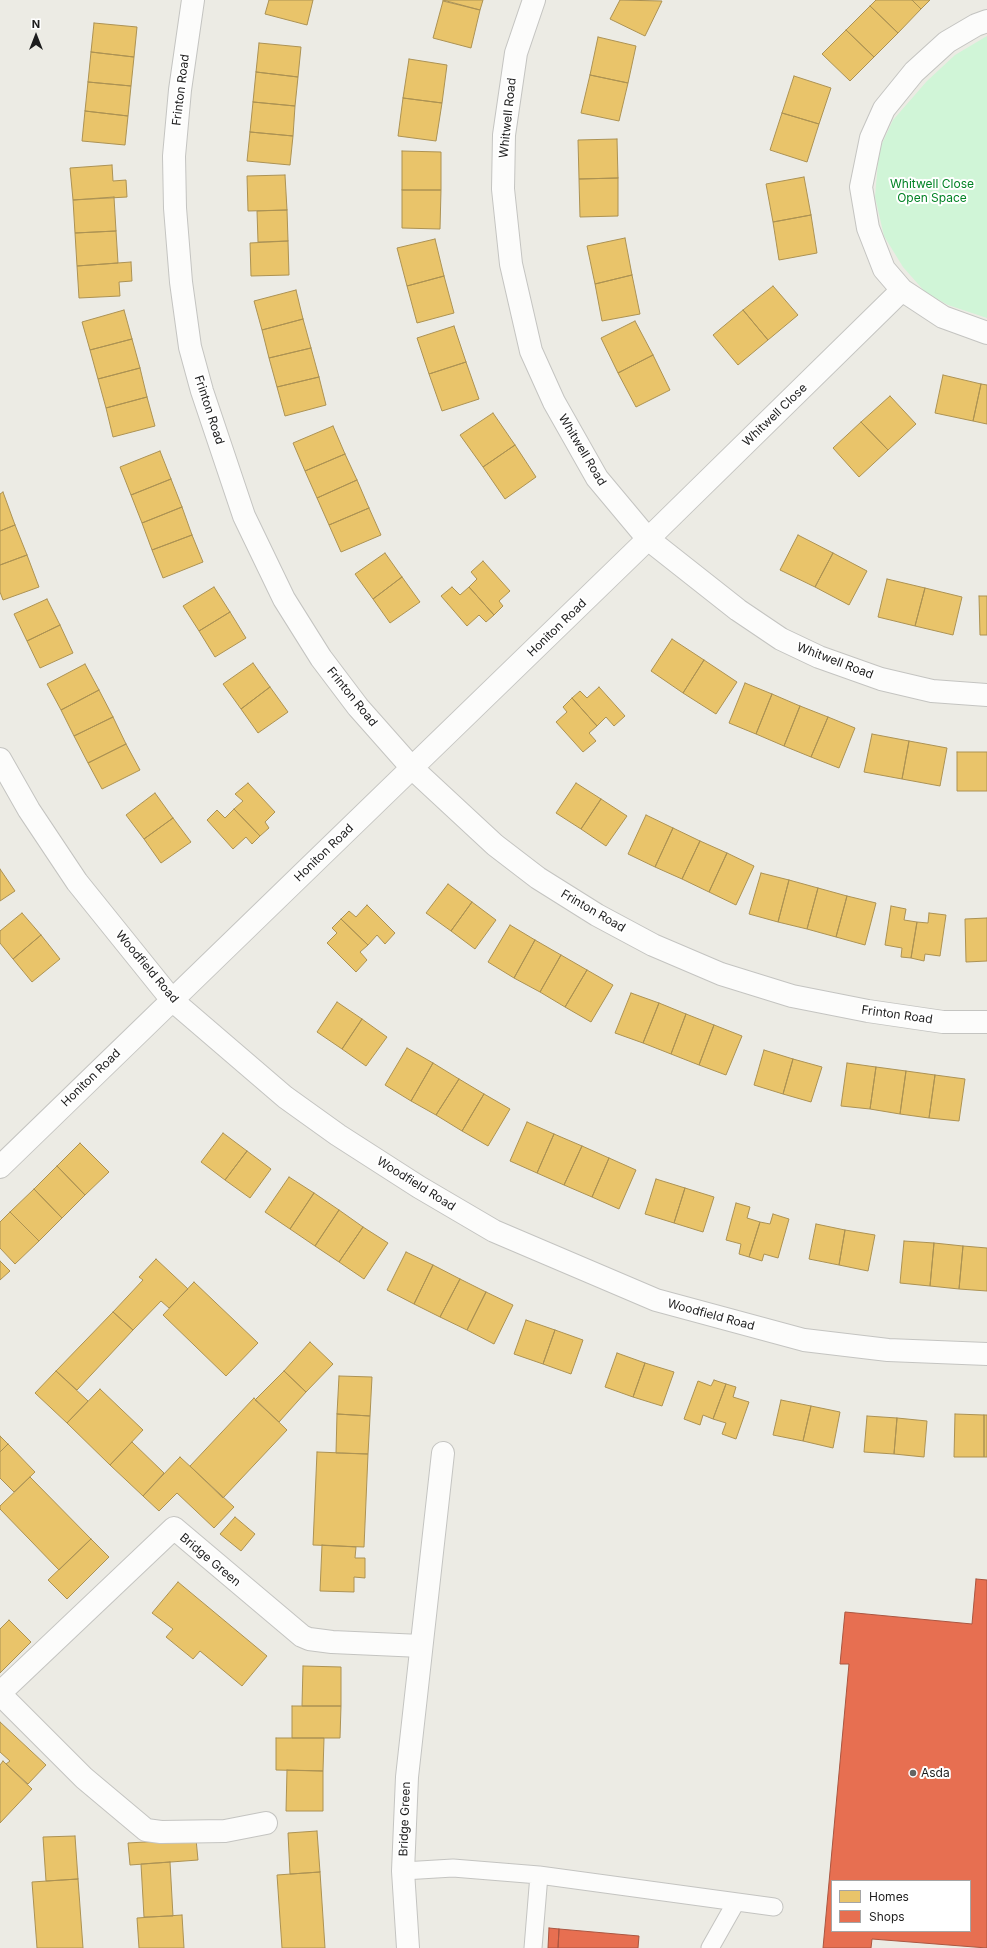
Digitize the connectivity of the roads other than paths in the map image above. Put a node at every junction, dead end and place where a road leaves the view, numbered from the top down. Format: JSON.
{"nodes":[{"id":1,"x":193,"y":0,"type":"edge"},
{"id":2,"x":534,"y":0,"type":"edge"},
{"id":3,"x":987,"y":21,"type":"edge"},
{"id":4,"x":902,"y":290,"type":"junction"},
{"id":5,"x":987,"y":333,"type":"edge"},
{"id":6,"x":648,"y":539,"type":"junction"},
{"id":7,"x":987,"y":695,"type":"edge"},
{"id":8,"x":0,"y":759,"type":"edge"},
{"id":9,"x":412,"y":768,"type":"junction"},
{"id":10,"x":172,"y":1000,"type":"junction"},
{"id":11,"x":987,"y":1022,"type":"edge"},
{"id":12,"x":0,"y":1167,"type":"edge"},
{"id":13,"x":987,"y":1354,"type":"edge"},
{"id":14,"x":443,"y":1453,"type":"dead end"},
{"id":15,"x":421,"y":1646,"type":"junction"},
{"id":16,"x":0,"y":1693,"type":"edge"},
{"id":17,"x":266,"y":1823,"type":"dead end"},
{"id":18,"x":403,"y":1871,"type":"junction"},
{"id":19,"x":539,"y":1874,"type":"junction"},
{"id":20,"x":736,"y":1902,"type":"junction"},
{"id":21,"x":774,"y":1907,"type":"dead end"},
{"id":22,"x":407,"y":1947,"type":"edge"},
{"id":23,"x":532,"y":1948,"type":"edge"},
{"id":24,"x":710,"y":1948,"type":"edge"}],
"edges":[{"from":1,"to":9,"type":"street","name":"Frinton Road"},
{"from":2,"to":6,"type":"street","name":"Whitwell Road"},
{"from":3,"to":4,"type":"street"},
{"from":4,"to":5,"type":"street"},
{"from":4,"to":6,"type":"street","name":"Whitwell Close"},
{"from":6,"to":7,"type":"street","name":"Whitwell Road"},
{"from":6,"to":9,"type":"street","name":"Honiton Road"},
{"from":8,"to":10,"type":"street","name":"Woodfield Road"},
{"from":9,"to":10,"type":"street","name":"Honiton Road"},
{"from":9,"to":11,"type":"street","name":"Frinton Road"},
{"from":10,"to":12,"type":"street","name":"Honiton Road"},
{"from":10,"to":13,"type":"street","name":"Woodfield Road"},
{"from":14,"to":15,"type":"street","name":"Bridge Green"},
{"from":15,"to":16,"type":"street","name":"Bridge Green"},
{"from":15,"to":18,"type":"street","name":"Bridge Green"},
{"from":16,"to":17,"type":"street","name":"Bridge Green"},
{"from":18,"to":19,"type":"lane"},
{"from":18,"to":22,"type":"street","name":"Bridge Green"},
{"from":19,"to":20,"type":"lane"},
{"from":19,"to":23,"type":"lane"},
{"from":20,"to":21,"type":"lane"},
{"from":20,"to":24,"type":"lane"}]}
